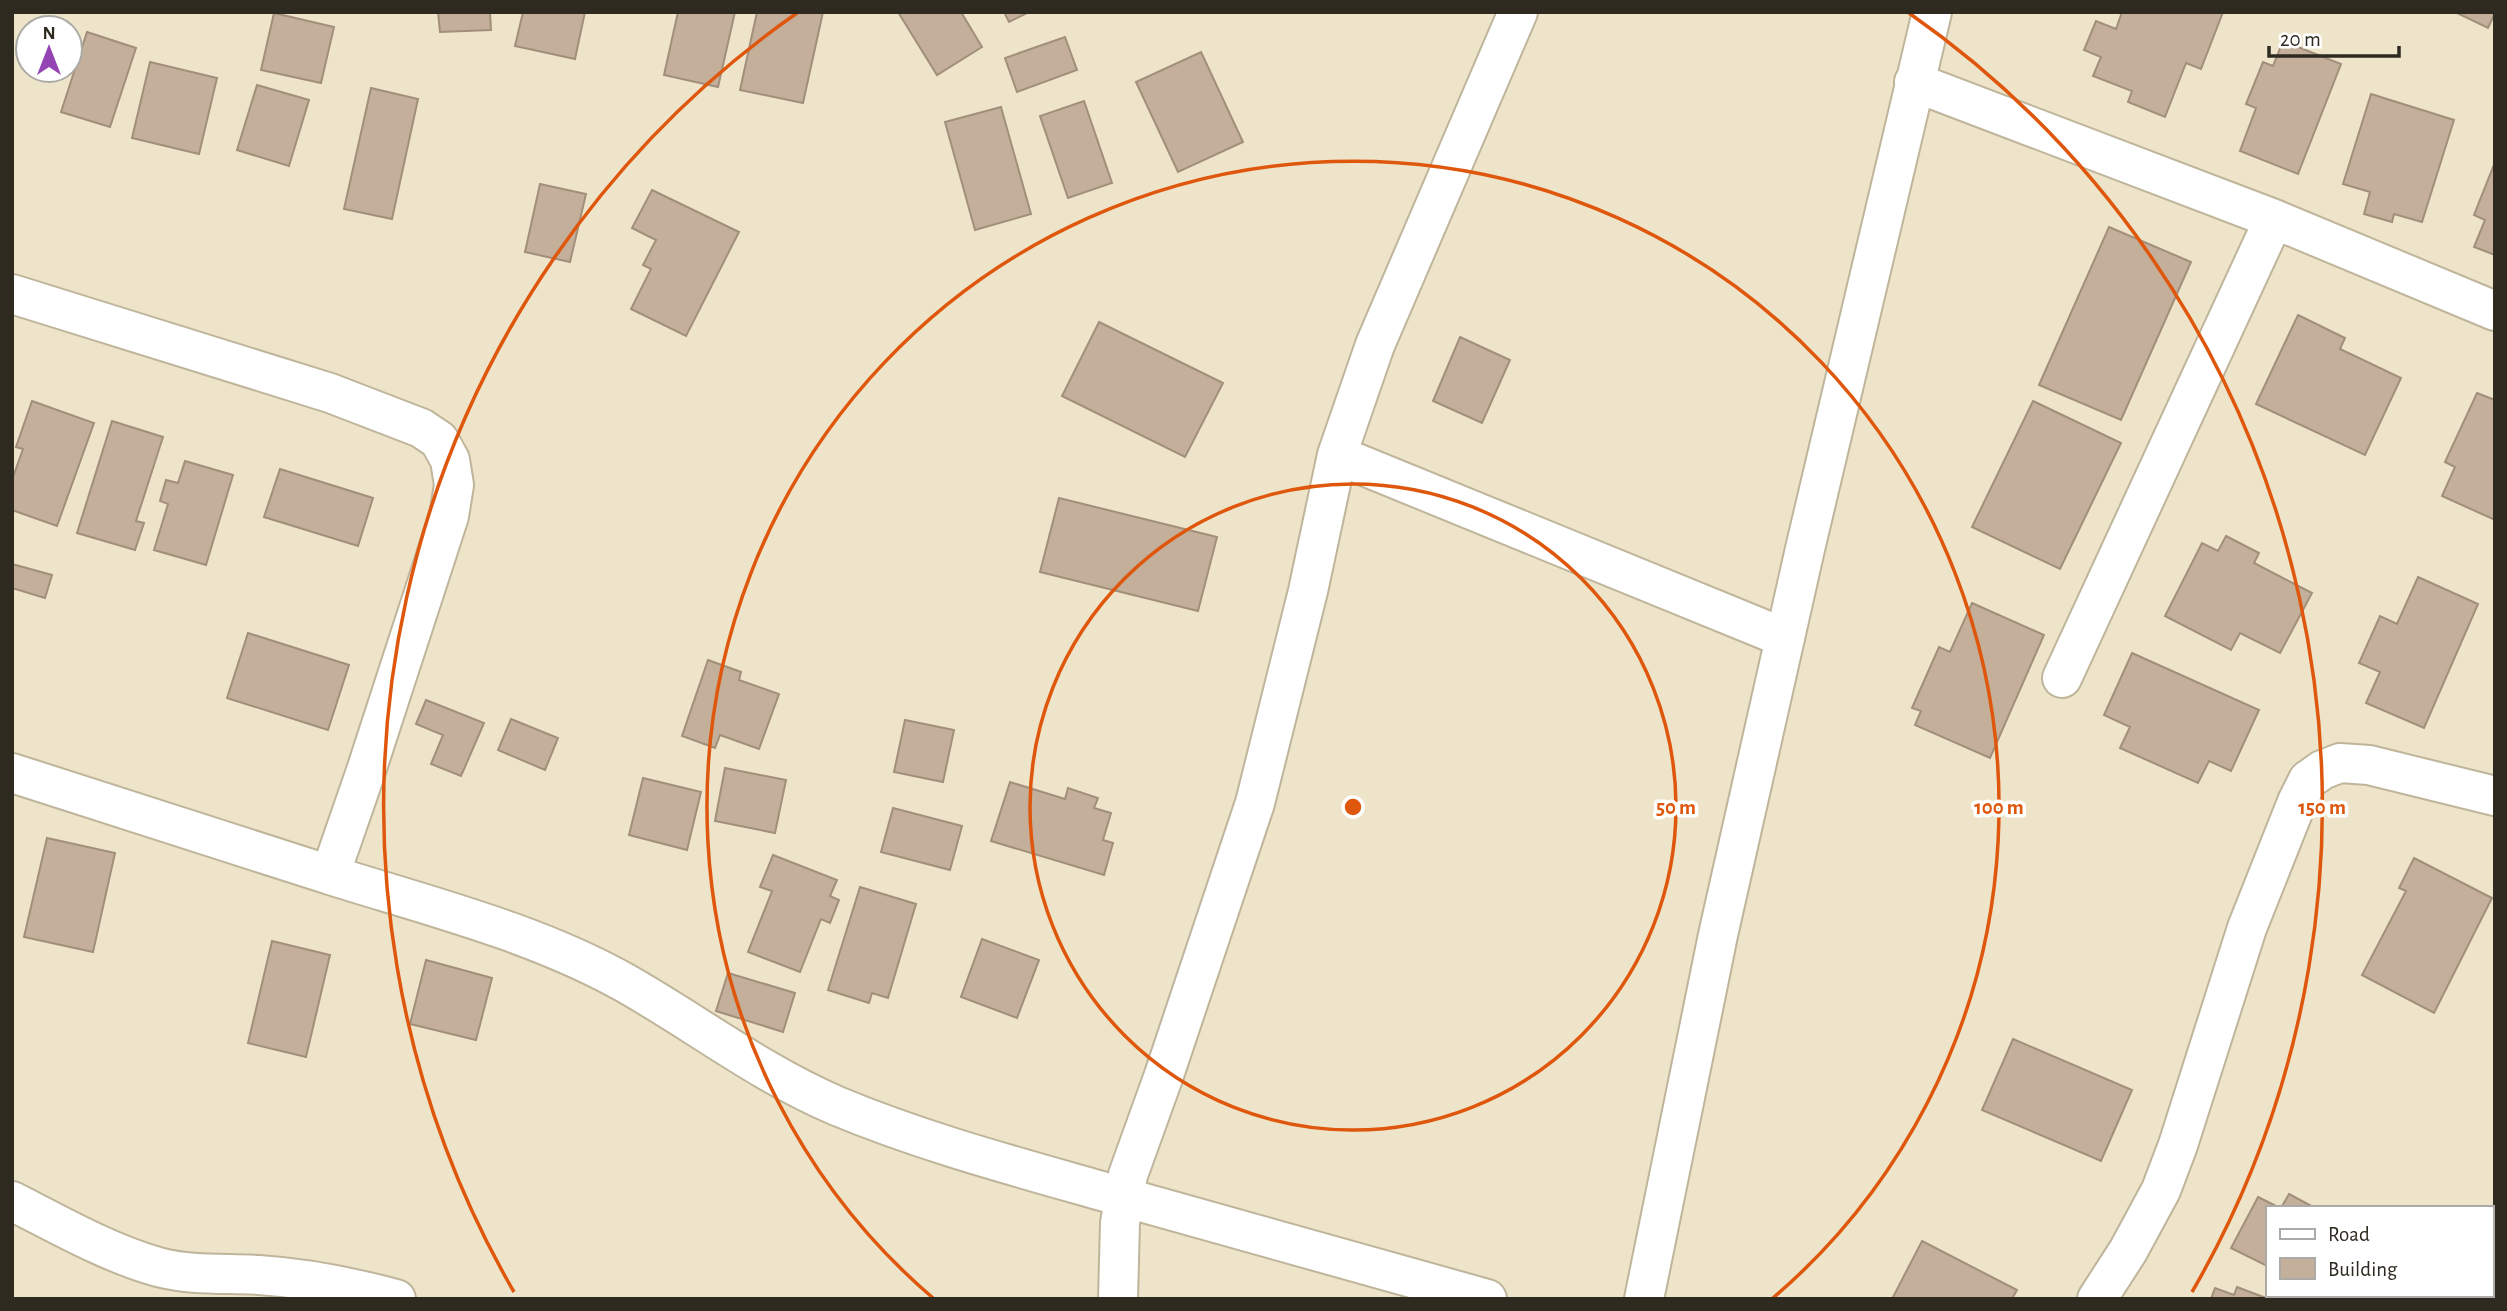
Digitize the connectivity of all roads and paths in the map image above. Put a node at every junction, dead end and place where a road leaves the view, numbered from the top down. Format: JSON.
{"nodes":[{"id":1,"x":1518,"y":12,"type":"edge"},
{"id":2,"x":1932,"y":12,"type":"edge"},
{"id":3,"x":1914,"y":82,"type":"junction"},
{"id":4,"x":2274,"y":219,"type":"junction"},
{"id":5,"x":12,"y":294,"type":"edge"},
{"id":6,"x":2495,"y":311,"type":"edge"},
{"id":7,"x":1337,"y":455,"type":"junction"},
{"id":8,"x":1785,"y":638,"type":"junction"},
{"id":9,"x":2062,"y":678,"type":"dead end"},
{"id":10,"x":12,"y":773,"type":"edge"},
{"id":11,"x":2495,"y":796,"type":"edge"},
{"id":12,"x":330,"y":875,"type":"junction"},
{"id":13,"x":1123,"y":1197,"type":"junction"},
{"id":14,"x":12,"y":1201,"type":"edge"},
{"id":15,"x":396,"y":1299,"type":"edge"},
{"id":16,"x":1118,"y":1299,"type":"edge"},
{"id":17,"x":1487,"y":1299,"type":"edge"},
{"id":18,"x":1644,"y":1299,"type":"edge"},
{"id":19,"x":2097,"y":1299,"type":"edge"}],
"edges":[{"from":1,"to":7,"type":"street"},
{"from":2,"to":3,"type":"street"},
{"from":3,"to":4,"type":"street"},
{"from":3,"to":8,"type":"street"},
{"from":4,"to":6,"type":"street"},
{"from":4,"to":9,"type":"street"},
{"from":5,"to":12,"type":"street"},
{"from":7,"to":8,"type":"street"},
{"from":7,"to":13,"type":"street"},
{"from":8,"to":18,"type":"street"},
{"from":10,"to":12,"type":"street"},
{"from":11,"to":19,"type":"street"},
{"from":12,"to":13,"type":"street"},
{"from":13,"to":16,"type":"street"},
{"from":13,"to":17,"type":"street"},
{"from":14,"to":15,"type":"street"}]}
